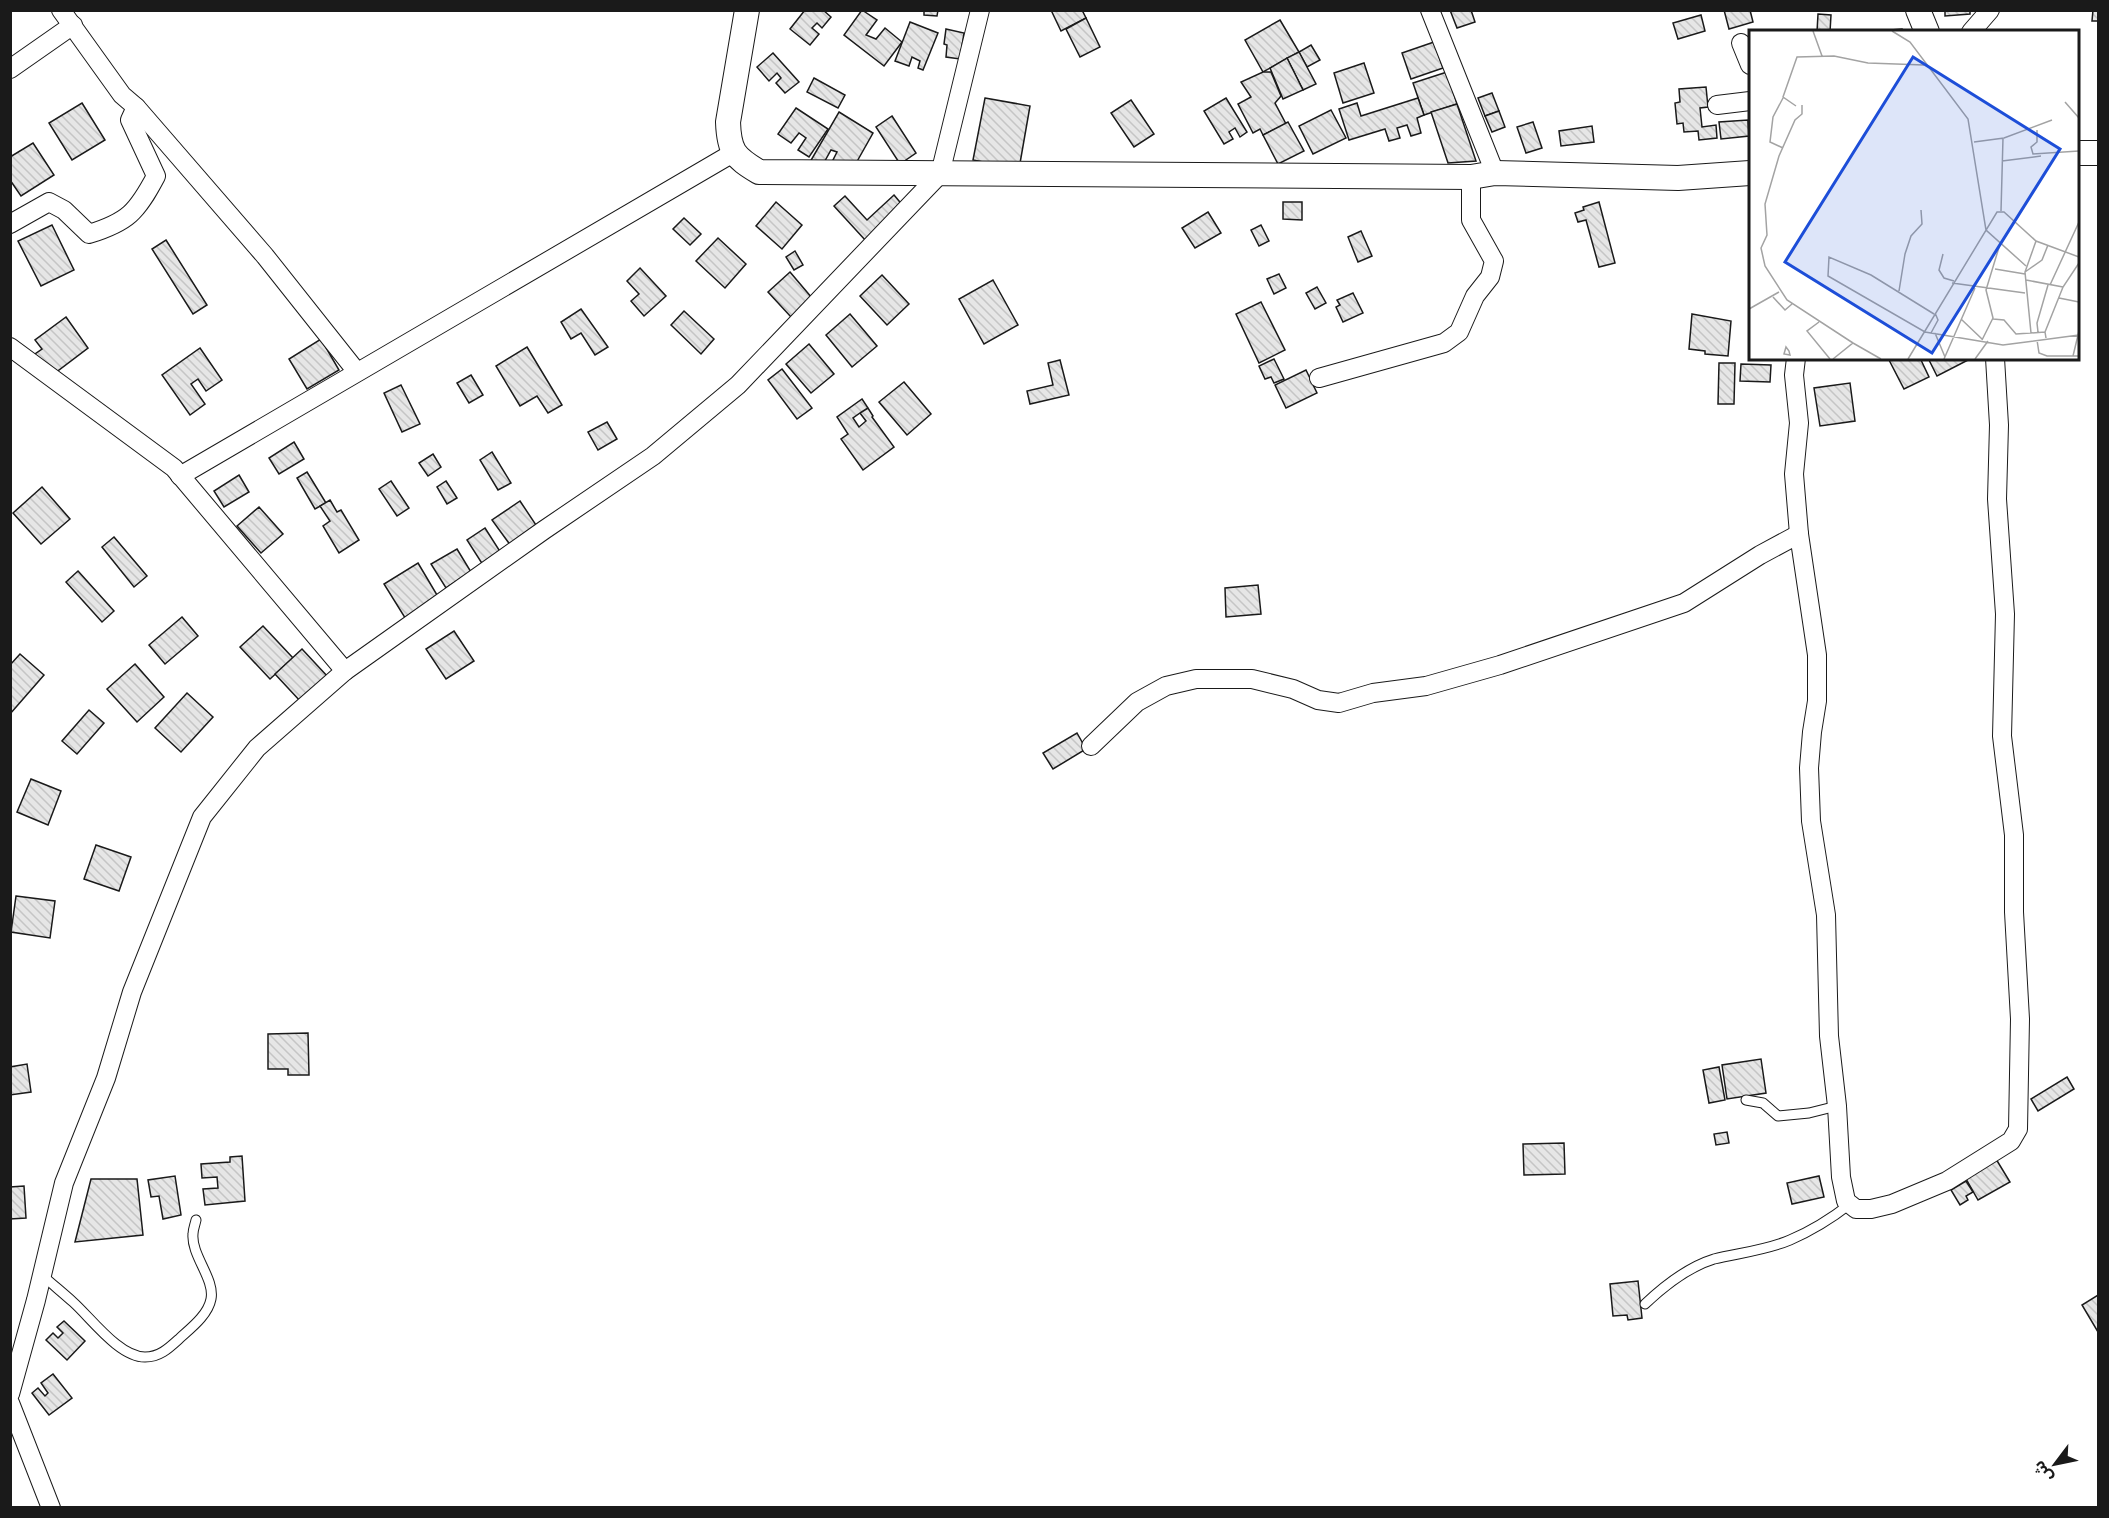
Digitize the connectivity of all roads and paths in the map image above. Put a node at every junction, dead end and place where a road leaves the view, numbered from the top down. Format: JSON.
{"nodes":[{"id":1,"x":61,"y":10,"type":"edge"},
{"id":2,"x":747,"y":10,"type":"edge"},
{"id":3,"x":980,"y":10,"type":"edge"},
{"id":4,"x":1430,"y":10,"type":"edge"},
{"id":5,"x":1918,"y":10,"type":"edge"},
{"id":6,"x":1990,"y":10,"type":"edge"},
{"id":7,"x":73,"y":25,"type":"junction"},
{"id":8,"x":1926,"y":30,"type":"edge"},
{"id":9,"x":1973,"y":30,"type":"edge"},
{"id":10,"x":1741,"y":43,"type":"dead end"},
{"id":11,"x":1749,"y":63,"type":"edge"},
{"id":12,"x":10,"y":69,"type":"edge"},
{"id":13,"x":1749,"y":101,"type":"edge"},
{"id":14,"x":1717,"y":105,"type":"dead end"},
{"id":15,"x":136,"y":106,"type":"junction"},
{"id":16,"x":733,"y":153,"type":"junction"},
{"id":17,"x":2079,"y":153,"type":"edge"},
{"id":18,"x":2098,"y":153,"type":"edge"},
{"id":19,"x":1749,"y":173,"type":"edge"},
{"id":20,"x":940,"y":174,"type":"junction"},
{"id":21,"x":1483,"y":175,"type":"junction"},
{"id":22,"x":10,"y":224,"type":"edge"},
{"id":23,"x":10,"y":346,"type":"edge"},
{"id":24,"x":1796,"y":360,"type":"edge"},
{"id":25,"x":1995,"y":360,"type":"edge"},
{"id":26,"x":357,"y":372,"type":"junction"},
{"id":27,"x":1319,"y":378,"type":"dead end"},
{"id":28,"x":180,"y":476,"type":"junction"},
{"id":29,"x":1799,"y":534,"type":"junction"},
{"id":30,"x":345,"y":671,"type":"junction"},
{"id":31,"x":1091,"y":746,"type":"dead end"},
{"id":32,"x":1746,"y":1100,"type":"dead end"},
{"id":33,"x":1837,"y":1106,"type":"junction"},
{"id":34,"x":1850,"y":1204,"type":"junction"},
{"id":35,"x":196,"y":1220,"type":"dead end"},
{"id":36,"x":42,"y":1275,"type":"junction"},
{"id":37,"x":1645,"y":1305,"type":"dead end"},
{"id":38,"x":10,"y":1394,"type":"edge"},
{"id":39,"x":10,"y":1403,"type":"edge"},
{"id":40,"x":51,"y":1508,"type":"edge"}],
"edges":[{"from":1,"to":7,"type":"street"},
{"from":2,"to":16,"type":"street"},
{"from":3,"to":20,"type":"street"},
{"from":4,"to":21,"type":"street"},
{"from":5,"to":8,"type":"street"},
{"from":6,"to":9,"type":"street"},
{"from":7,"to":12,"type":"street"},
{"from":7,"to":15,"type":"street"},
{"from":10,"to":11,"type":"street"},
{"from":13,"to":14,"type":"street"},
{"from":15,"to":22,"type":"street"},
{"from":15,"to":26,"type":"street"},
{"from":16,"to":20,"type":"street"},
{"from":16,"to":26,"type":"street"},
{"from":17,"to":18,"type":"street"},
{"from":19,"to":21,"type":"street"},
{"from":20,"to":21,"type":"street"},
{"from":20,"to":30,"type":"street"},
{"from":21,"to":27,"type":"street"},
{"from":23,"to":28,"type":"street"},
{"from":24,"to":29,"type":"street"},
{"from":25,"to":34,"type":"street"},
{"from":26,"to":28,"type":"street"},
{"from":28,"to":30,"type":"street"},
{"from":29,"to":31,"type":"street"},
{"from":29,"to":33,"type":"street"},
{"from":30,"to":36,"type":"street"},
{"from":32,"to":33,"type":"lane"},
{"from":33,"to":34,"type":"street"},
{"from":34,"to":37,"type":"lane"},
{"from":35,"to":36,"type":"lane"},
{"from":36,"to":38,"type":"street"},
{"from":39,"to":40,"type":"street"}]}
